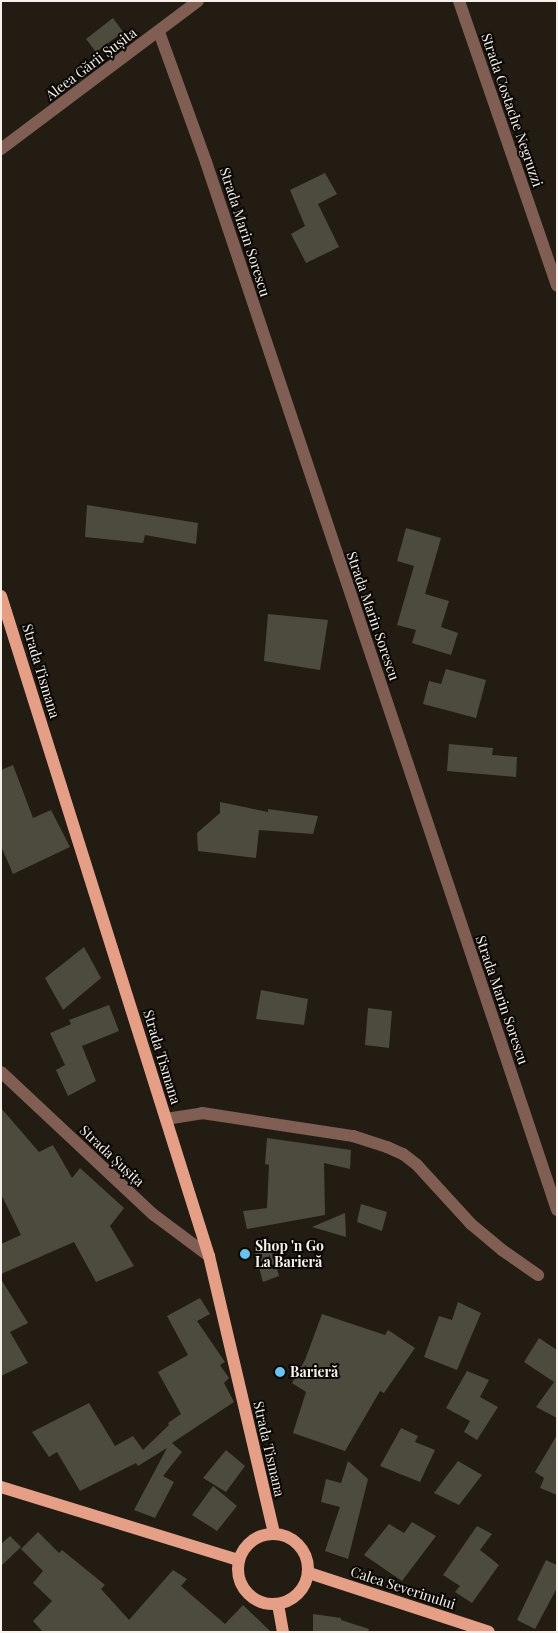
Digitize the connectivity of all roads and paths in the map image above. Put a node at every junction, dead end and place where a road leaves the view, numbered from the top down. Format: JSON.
{"nodes":[{"id":1,"x":198,"y":1,"type":"edge"},
{"id":2,"x":459,"y":1,"type":"edge"},
{"id":3,"x":159,"y":32,"type":"junction"},
{"id":4,"x":1,"y":149,"type":"edge"},
{"id":5,"x":557,"y":286,"type":"edge"},
{"id":6,"x":1,"y":596,"type":"edge"},
{"id":7,"x":1,"y":1072,"type":"edge"},
{"id":8,"x":166,"y":1119,"type":"junction"},
{"id":9,"x":557,"y":1210,"type":"edge"},
{"id":10,"x":209,"y":1256,"type":"junction"},
{"id":11,"x":538,"y":1274,"type":"dead end"},
{"id":12,"x":1,"y":1487,"type":"edge"},
{"id":13,"x":274,"y":1534,"type":"junction"},
{"id":14,"x":239,"y":1560,"type":"junction"},
{"id":15,"x":309,"y":1573,"type":"junction"},
{"id":16,"x":278,"y":1604,"type":"junction"},
{"id":17,"x":282,"y":1632,"type":"edge"},
{"id":18,"x":488,"y":1632,"type":"edge"}],
"edges":[{"from":1,"to":3,"type":"street","name":"Aleea Gării Șușita"},
{"from":2,"to":5,"type":"street","name":"Strada Costache Negruzzi"},
{"from":3,"to":4,"type":"street","name":"Aleea Gării Șușita"},
{"from":3,"to":9,"type":"street","name":"Strada Marin Sorescu"},
{"from":6,"to":8,"type":"main road","name":"Strada Tismana"},
{"from":7,"to":10,"type":"street","name":"Strada Șușița"},
{"from":8,"to":10,"type":"main road","name":"Strada Tismana"},
{"from":8,"to":11,"type":"street"},
{"from":10,"to":13,"type":"main road","name":"Strada Tismana"},
{"from":12,"to":14,"type":"main road"},
{"from":13,"to":14,"type":"main road"},
{"from":13,"to":15,"type":"main road"},
{"from":14,"to":16,"type":"main road"},
{"from":15,"to":16,"type":"main road"},
{"from":15,"to":18,"type":"main road","name":"Calea Severinului"},
{"from":16,"to":17,"type":"main road"}]}
